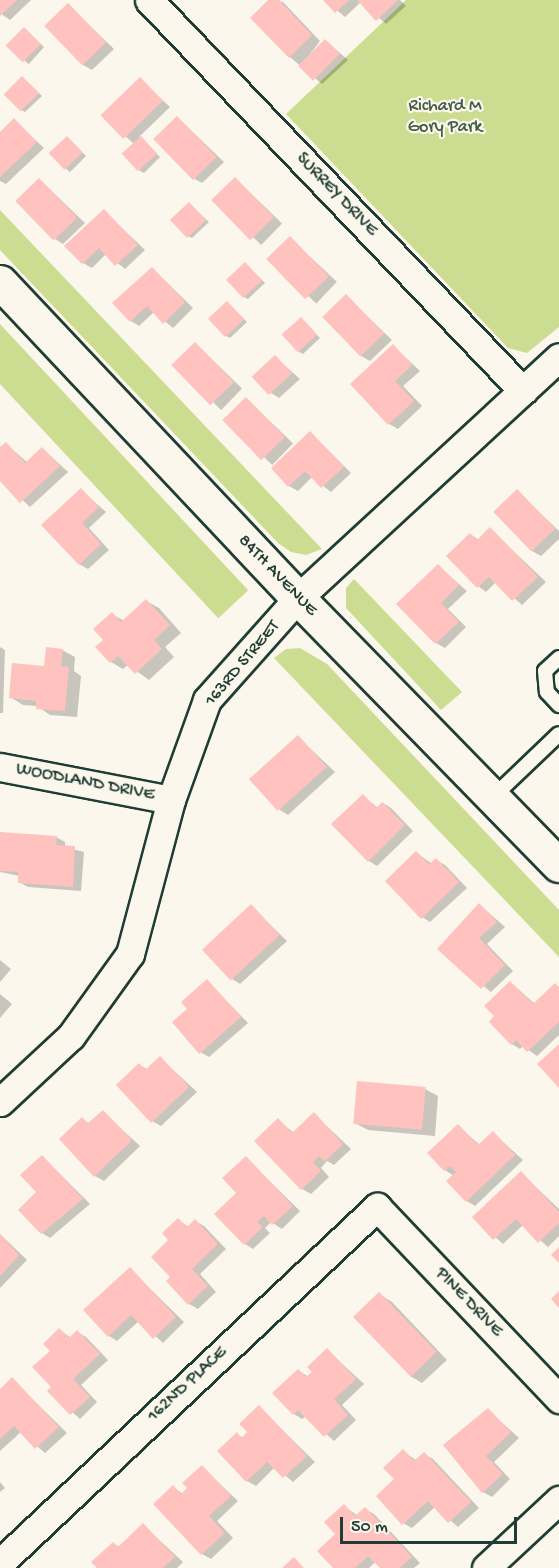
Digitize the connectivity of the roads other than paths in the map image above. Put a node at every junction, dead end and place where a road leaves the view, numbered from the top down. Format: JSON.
{"nodes":[{"id":1,"x":164,"y":5,"type":"edge"},
{"id":2,"x":0,"y":282,"type":"edge"},
{"id":3,"x":559,"y":357,"type":"edge"},
{"id":4,"x":523,"y":391,"type":"junction"},
{"id":5,"x":298,"y":598,"type":"junction"},
{"id":6,"x":559,"y":658,"type":"edge"},
{"id":7,"x":559,"y":705,"type":"edge"},
{"id":8,"x":559,"y":734,"type":"edge"},
{"id":9,"x":0,"y":767,"type":"edge"},
{"id":10,"x":493,"y":797,"type":"junction"},
{"id":11,"x":171,"y":800,"type":"junction"},
{"id":12,"x":559,"y":866,"type":"edge"},
{"id":13,"x":0,"y":1102,"type":"edge"},
{"id":14,"x":377,"y":1208,"type":"joint"},
{"id":15,"x":559,"y":1399,"type":"edge"},
{"id":16,"x":559,"y":1500,"type":"edge"},
{"id":17,"x":0,"y":1563,"type":"edge"},
{"id":18,"x":486,"y":1568,"type":"edge"}],
"edges":[{"from":1,"to":4,"type":"street","name":"SURREY DRIVE"},
{"from":2,"to":5,"type":"street","name":"84TH AVENUE"},
{"from":3,"to":4,"type":"street","name":"163RD STREET"},
{"from":4,"to":5,"type":"street","name":"163RD STREET"},
{"from":5,"to":10,"type":"street","name":"84TH AVENUE"},
{"from":5,"to":11,"type":"street","name":"163RD STREET"},
{"from":6,"to":7,"type":"lane"},
{"from":8,"to":10,"type":"lane"},
{"from":9,"to":11,"type":"street","name":"WOODLAND DRIVE"},
{"from":10,"to":12,"type":"street","name":"84TH AVENUE"},
{"from":11,"to":13,"type":"street","name":"163RD STREET"},
{"from":14,"to":15,"type":"street","name":"PINE DRIVE"},
{"from":14,"to":17,"type":"street","name":"162ND PLACE"},
{"from":16,"to":18,"type":"street"}]}
